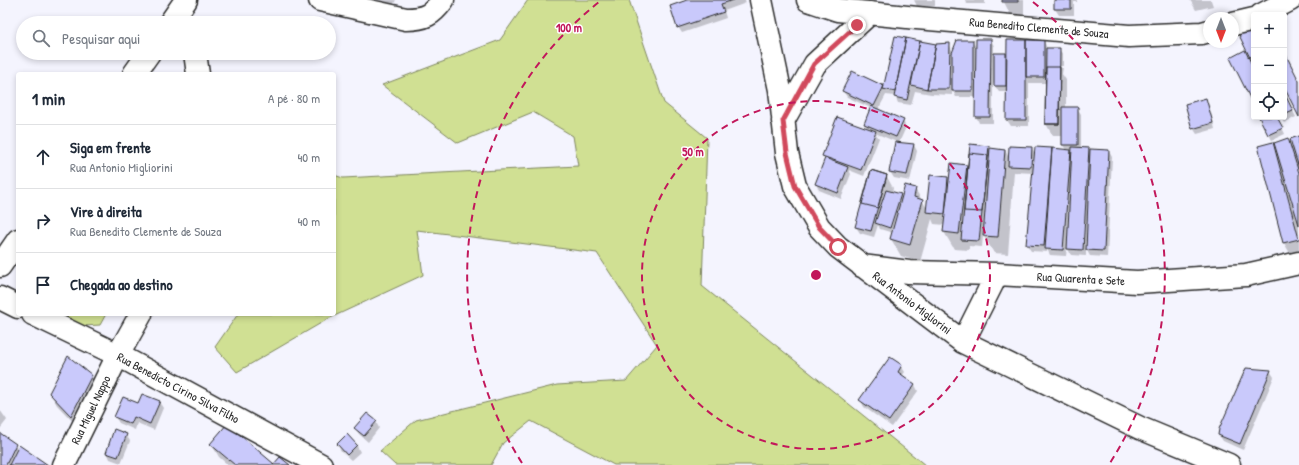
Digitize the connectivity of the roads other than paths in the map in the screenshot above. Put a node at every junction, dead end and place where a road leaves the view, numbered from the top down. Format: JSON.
{"nodes":[{"id":1,"x":187,"y":0,"type":"edge"},
{"id":2,"x":320,"y":0,"type":"edge"},
{"id":3,"x":443,"y":0,"type":"edge"},
{"id":4,"x":761,"y":0,"type":"edge"},
{"id":5,"x":808,"y":0,"type":"edge"},
{"id":6,"x":1290,"y":0,"type":"edge"},
{"id":7,"x":1268,"y":12,"type":"edge"},
{"id":8,"x":870,"y":13,"type":"junction"},
{"id":9,"x":175,"y":16,"type":"edge"},
{"id":10,"x":190,"y":16,"type":"edge"},
{"id":11,"x":1251,"y":20,"type":"edge"},
{"id":12,"x":1239,"y":23,"type":"edge"},
{"id":13,"x":1203,"y":32,"type":"edge"},
{"id":14,"x":144,"y":60,"type":"edge"},
{"id":15,"x":196,"y":60,"type":"edge"},
{"id":16,"x":135,"y":72,"type":"edge"},
{"id":17,"x":198,"y":72,"type":"edge"},
{"id":18,"x":783,"y":121,"type":"junction"},
{"id":19,"x":16,"y":243,"type":"edge"},
{"id":20,"x":1299,"y":263,"type":"edge"},
{"id":21,"x":0,"y":266,"type":"edge"},
{"id":22,"x":862,"y":266,"type":"junction"},
{"id":23,"x":997,"y":274,"type":"junction"},
{"id":24,"x":0,"y":298,"type":"edge"},
{"id":25,"x":16,"y":305,"type":"edge"},
{"id":26,"x":37,"y":316,"type":"edge"},
{"id":27,"x":140,"y":316,"type":"edge"},
{"id":28,"x":963,"y":342,"type":"junction"},
{"id":29,"x":118,"y":355,"type":"junction"},
{"id":30,"x":64,"y":465,"type":"edge"},
{"id":31,"x":321,"y":465,"type":"edge"},
{"id":32,"x":1229,"y":465,"type":"edge"}],
"edges":[{"from":1,"to":9,"type":"street"},
{"from":1,"to":10,"type":"street"},
{"from":2,"to":3,"type":"street"},
{"from":4,"to":18,"type":"street","name":"Rua Antonio Migliorini"},
{"from":5,"to":8,"type":"street","name":"Rua Benedito Clemente de Souza"},
{"from":6,"to":7,"type":"street"},
{"from":8,"to":13,"type":"street","name":"Rua Benedito Clemente de Souza"},
{"from":8,"to":18,"type":"street"},
{"from":11,"to":12,"type":"street"},
{"from":14,"to":16,"type":"street"},
{"from":15,"to":17,"type":"street"},
{"from":18,"to":22,"type":"street","name":"Rua Antonio Migliorini"},
{"from":19,"to":21,"type":"street"},
{"from":20,"to":23,"type":"street","name":"Rua Quarenta e Sete"},
{"from":22,"to":23,"type":"street","name":"Rua Quarenta e Sete"},
{"from":22,"to":28,"type":"street","name":"Rua Antonio Migliorini"},
{"from":23,"to":28,"type":"street"},
{"from":24,"to":25,"type":"street"},
{"from":26,"to":29,"type":"street","name":"Rua Benedicto Cirino Silva Filho"},
{"from":27,"to":29,"type":"street","name":"Rua Miguel Nappo"},
{"from":28,"to":32,"type":"street","name":"Rua Antonio Migliorini"},
{"from":29,"to":30,"type":"street","name":"Rua Miguel Nappo"},
{"from":29,"to":31,"type":"street","name":"Rua Benedicto Cirino Silva Filho"}]}
